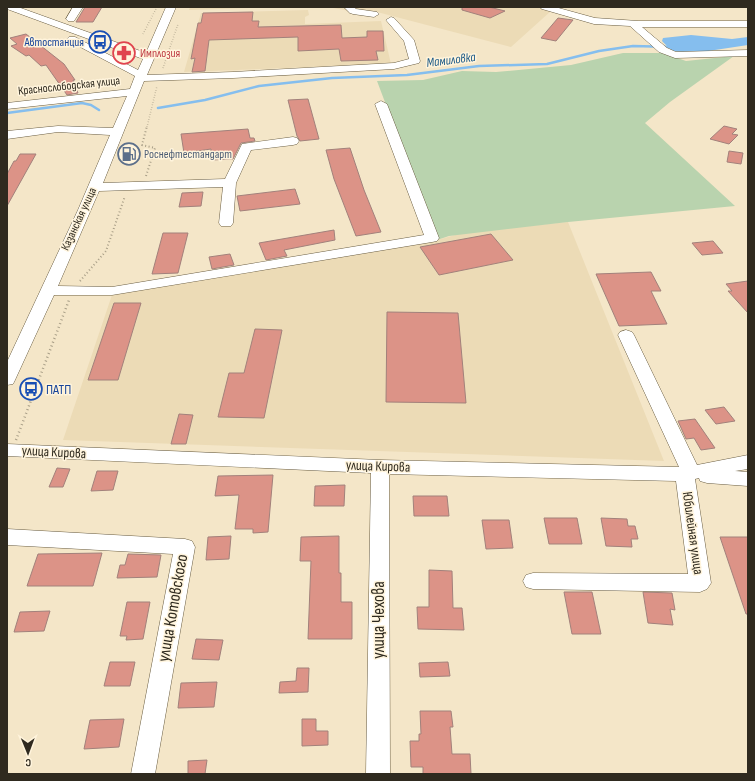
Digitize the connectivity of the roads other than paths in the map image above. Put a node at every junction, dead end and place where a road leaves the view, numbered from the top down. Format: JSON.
{"nodes":[{"id":1,"x":9,"y":7,"type":"edge"},
{"id":2,"x":78,"y":7,"type":"edge"},
{"id":3,"x":170,"y":7,"type":"edge"},
{"id":4,"x":349,"y":7,"type":"edge"},
{"id":5,"x":545,"y":7,"type":"edge"},
{"id":6,"x":374,"y":14,"type":"dead end"},
{"id":7,"x":71,"y":19,"type":"dead end"},
{"id":8,"x":391,"y":20,"type":"dead end"},
{"id":9,"x":633,"y":24,"type":"junction"},
{"id":10,"x":748,"y":24,"type":"edge"},
{"id":11,"x":64,"y":27,"type":"junction"},
{"id":12,"x":748,"y":53,"type":"edge"},
{"id":13,"x":148,"y":56,"type":"junction"},
{"id":14,"x":140,"y":76,"type":"junction"},
{"id":15,"x":134,"y":92,"type":"junction"},
{"id":16,"x":382,"y":104,"type":"dead end"},
{"id":17,"x":7,"y":106,"type":"edge"},
{"id":18,"x":117,"y":132,"type":"junction"},
{"id":19,"x":7,"y":135,"type":"edge"},
{"id":20,"x":293,"y":141,"type":"dead end"},
{"id":21,"x":230,"y":183,"type":"junction"},
{"id":22,"x":94,"y":187,"type":"junction"},
{"id":23,"x":226,"y":224,"type":"dead end"},
{"id":24,"x":46,"y":290,"type":"junction"},
{"id":25,"x":626,"y":335,"type":"dead end"},
{"id":26,"x":7,"y":380,"type":"edge"},
{"id":27,"x":10,"y":450,"type":"edge"},
{"id":28,"x":748,"y":462,"type":"edge"},
{"id":29,"x":380,"y":467,"type":"junction"},
{"id":30,"x":688,"y":474,"type":"junction"},
{"id":31,"x":748,"y":479,"type":"edge"},
{"id":32,"x":7,"y":537,"type":"edge"},
{"id":33,"x":533,"y":581,"type":"dead end"},
{"id":34,"x":143,"y":774,"type":"edge"},
{"id":35,"x":378,"y":774,"type":"edge"}],
"edges":[{"from":1,"to":11,"type":"street"},
{"from":2,"to":7,"type":"street"},
{"from":3,"to":13,"type":"street","name":"Казанская улица"},
{"from":4,"to":6,"type":"street"},
{"from":5,"to":9,"type":"street"},
{"from":8,"to":14,"type":"street"},
{"from":9,"to":10,"type":"street"},
{"from":9,"to":12,"type":"street"},
{"from":11,"to":13,"type":"street"},
{"from":11,"to":14,"type":"street"},
{"from":13,"to":14,"type":"street","name":"Казанская улица"},
{"from":14,"to":15,"type":"street","name":"Казанская улица"},
{"from":15,"to":17,"type":"street","name":"Краснослободская улица"},
{"from":15,"to":18,"type":"street","name":"Казанская улица"},
{"from":16,"to":24,"type":"street"},
{"from":18,"to":19,"type":"street"},
{"from":18,"to":22,"type":"street","name":"Казанская улица"},
{"from":20,"to":21,"type":"street"},
{"from":21,"to":22,"type":"street"},
{"from":21,"to":23,"type":"street"},
{"from":22,"to":24,"type":"street","name":"Казанская улица"},
{"from":24,"to":26,"type":"street","name":"Казанская улица"},
{"from":25,"to":30,"type":"street"},
{"from":27,"to":29,"type":"street","name":"улица Кирова"},
{"from":28,"to":30,"type":"street","name":"улица Кирова"},
{"from":29,"to":30,"type":"street","name":"улица Кирова"},
{"from":29,"to":35,"type":"street","name":"улица Чехова"},
{"from":30,"to":31,"type":"street","name":"Юбилейная улица"},
{"from":30,"to":33,"type":"street","name":"Юбилейная улица"},
{"from":32,"to":34,"type":"street","name":"улица Котовского"}]}
